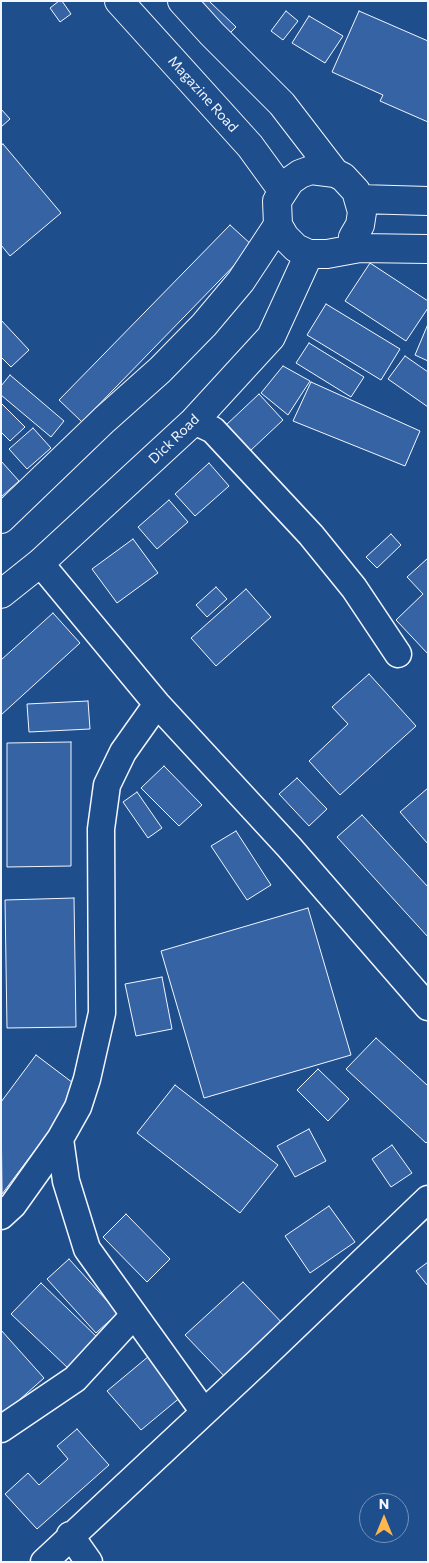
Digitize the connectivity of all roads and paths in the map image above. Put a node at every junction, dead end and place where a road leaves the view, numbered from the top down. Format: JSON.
{"nodes":[{"id":1,"x":119,"y":1,"type":"edge"},
{"id":2,"x":182,"y":1,"type":"edge"},
{"id":3,"x":335,"y":172,"type":"junction"},
{"id":4,"x":282,"y":190,"type":"junction"},
{"id":5,"x":360,"y":199,"type":"junction"},
{"id":6,"x":428,"y":201,"type":"edge"},
{"id":7,"x":278,"y":225,"type":"junction"},
{"id":8,"x":360,"y":248,"type":"junction"},
{"id":9,"x":428,"y":249,"type":"edge"},
{"id":10,"x":310,"y":254,"type":"junction"},
{"id":11,"x":194,"y":420,"type":"junction"},
{"id":12,"x":1,"y":520,"type":"edge"},
{"id":13,"x":40,"y":563,"type":"junction"},
{"id":14,"x":1,"y":594,"type":"edge"},
{"id":15,"x":398,"y":654,"type":"dead end"},
{"id":16,"x":157,"y":704,"type":"junction"},
{"id":17,"x":428,"y":1007,"type":"edge"},
{"id":18,"x":60,"y":1139,"type":"junction"},
{"id":19,"x":428,"y":1199,"type":"edge"},
{"id":20,"x":1,"y":1216,"type":"edge"},
{"id":21,"x":134,"y":1315,"type":"junction"},
{"id":22,"x":204,"y":1412,"type":"junction"},
{"id":23,"x":1,"y":1429,"type":"edge"},
{"id":24,"x":70,"y":1535,"type":"junction"},
{"id":25,"x":44,"y":1562,"type":"edge"},
{"id":26,"x":88,"y":1562,"type":"edge"}],
"edges":[{"from":1,"to":4,"type":"main road","name":"Magazine Road"},
{"from":2,"to":3,"type":"main road"},
{"from":3,"to":4,"type":"main road"},
{"from":3,"to":5,"type":"main road"},
{"from":4,"to":7,"type":"main road"},
{"from":5,"to":6,"type":"main road"},
{"from":5,"to":8,"type":"main road"},
{"from":7,"to":10,"type":"main road"},
{"from":7,"to":12,"type":"main road"},
{"from":8,"to":9,"type":"main road"},
{"from":8,"to":10,"type":"main road"},
{"from":10,"to":11,"type":"main road","name":"Dick Road"},
{"from":11,"to":13,"type":"main road","name":"Dick Road"},
{"from":11,"to":15,"type":"street"},
{"from":13,"to":14,"type":"main road","name":"Dick Road"},
{"from":13,"to":16,"type":"street"},
{"from":16,"to":17,"type":"street"},
{"from":16,"to":18,"type":"street"},
{"from":18,"to":20,"type":"street"},
{"from":18,"to":21,"type":"street"},
{"from":19,"to":22,"type":"street"},
{"from":21,"to":22,"type":"street"},
{"from":21,"to":23,"type":"street"},
{"from":22,"to":24,"type":"street"},
{"from":24,"to":25,"type":"street"},
{"from":24,"to":26,"type":"street"}]}
